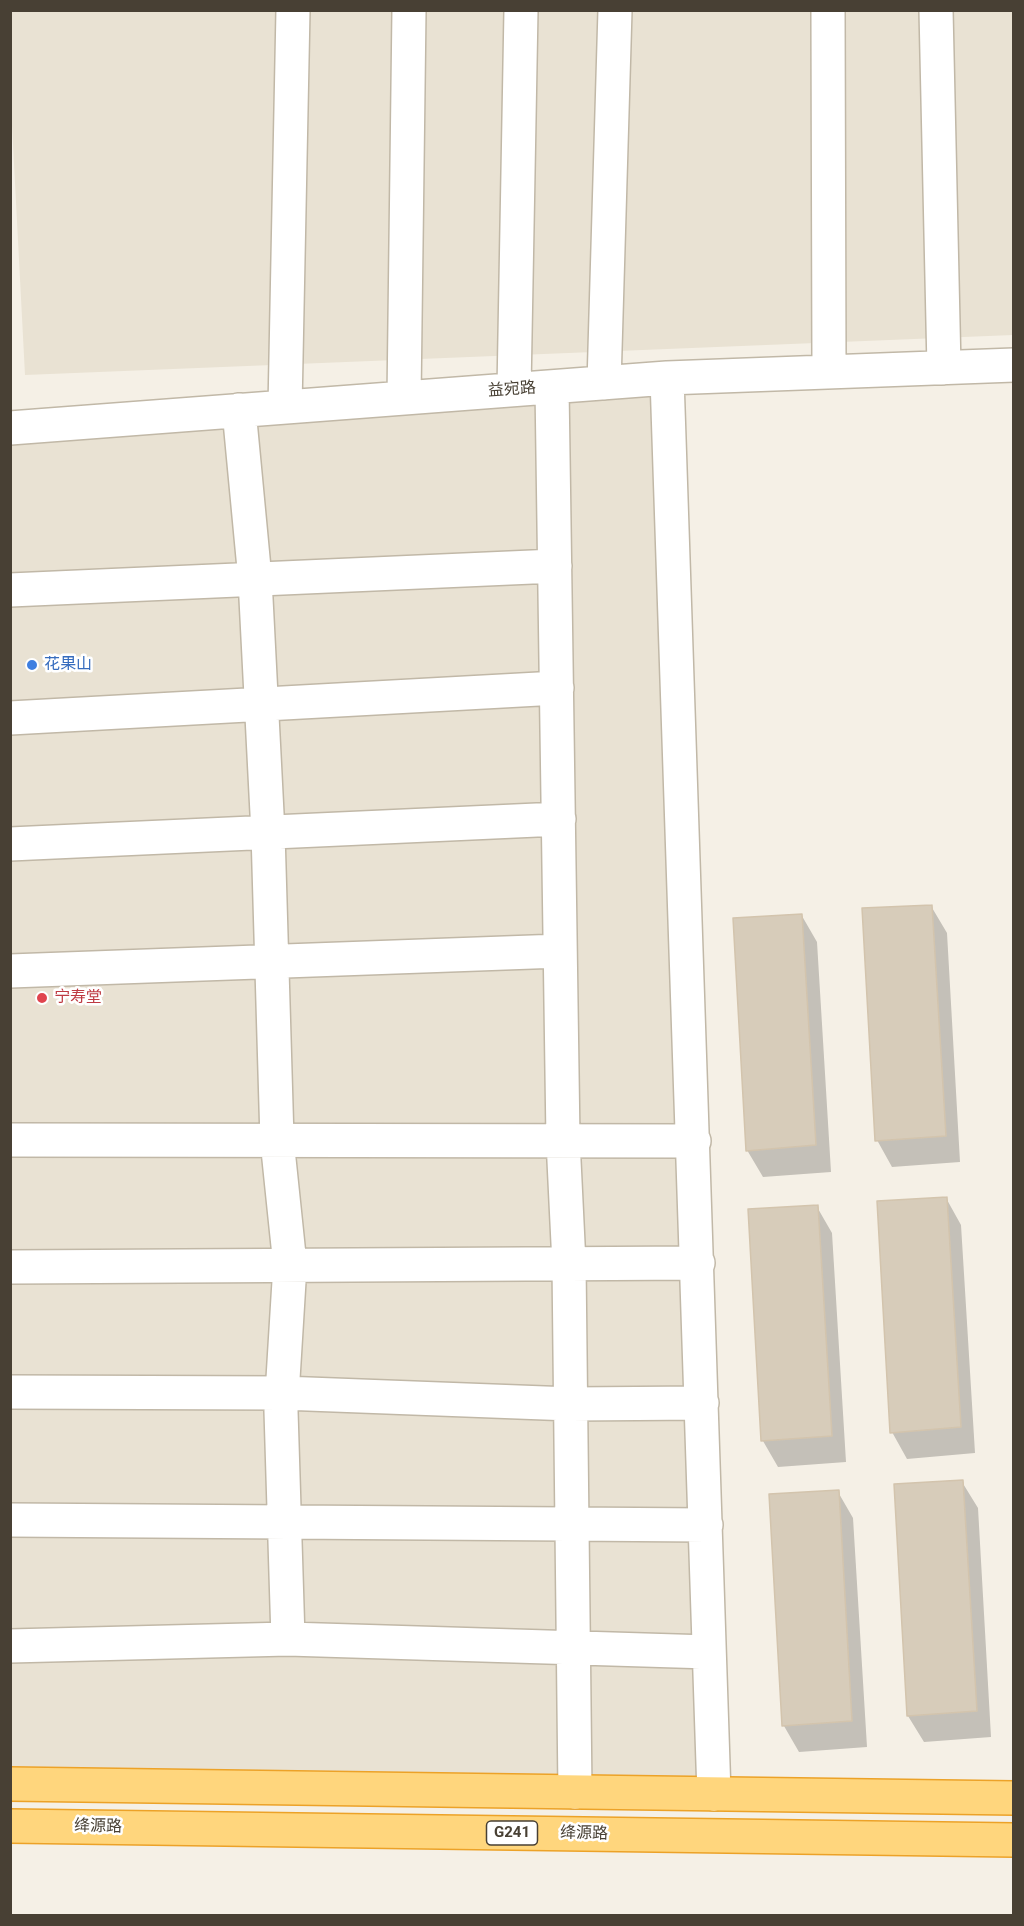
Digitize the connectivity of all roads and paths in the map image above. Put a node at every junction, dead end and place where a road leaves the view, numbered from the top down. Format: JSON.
{"nodes":[{"id":1,"x":293,"y":10,"type":"edge"},
{"id":2,"x":409,"y":10,"type":"edge"},
{"id":3,"x":521,"y":10,"type":"edge"},
{"id":4,"x":615,"y":10,"type":"edge"},
{"id":5,"x":828,"y":10,"type":"edge"},
{"id":6,"x":936,"y":10,"type":"edge"},
{"id":7,"x":1014,"y":365,"type":"edge"},
{"id":8,"x":944,"y":368,"type":"junction"},
{"id":9,"x":828,"y":370,"type":"junction"},
{"id":10,"x":667,"y":378,"type":"junction"},
{"id":11,"x":604,"y":383,"type":"junction"},
{"id":12,"x":552,"y":387,"type":"junction"},
{"id":13,"x":514,"y":389,"type":"junction"},
{"id":14,"x":404,"y":398,"type":"junction"},
{"id":15,"x":285,"y":407,"type":"junction"},
{"id":16,"x":238,"y":410,"type":"junction"},
{"id":17,"x":10,"y":428,"type":"edge"},
{"id":18,"x":555,"y":566,"type":"junction"},
{"id":19,"x":255,"y":579,"type":"junction"},
{"id":20,"x":10,"y":590,"type":"edge"},
{"id":21,"x":557,"y":688,"type":"junction"},
{"id":22,"x":260,"y":704,"type":"junction"},
{"id":23,"x":10,"y":718,"type":"edge"},
{"id":24,"x":559,"y":819,"type":"junction"},
{"id":25,"x":268,"y":832,"type":"junction"},
{"id":26,"x":10,"y":844,"type":"edge"},
{"id":27,"x":560,"y":951,"type":"junction"},
{"id":28,"x":271,"y":961,"type":"junction"},
{"id":29,"x":10,"y":971,"type":"edge"},
{"id":30,"x":10,"y":1140,"type":"edge"},
{"id":31,"x":277,"y":1140,"type":"junction"},
{"id":32,"x":563,"y":1140,"type":"junction"},
{"id":33,"x":694,"y":1140,"type":"junction"},
{"id":34,"x":698,"y":1263,"type":"junction"},
{"id":35,"x":569,"y":1264,"type":"junction"},
{"id":36,"x":290,"y":1265,"type":"junction"},
{"id":37,"x":10,"y":1267,"type":"edge"},
{"id":38,"x":10,"y":1392,"type":"edge"},
{"id":39,"x":282,"y":1393,"type":"junction"},
{"id":40,"x":702,"y":1403,"type":"junction"},
{"id":41,"x":571,"y":1404,"type":"junction"},
{"id":42,"x":10,"y":1520,"type":"edge"},
{"id":43,"x":286,"y":1520,"type":"junction"},
{"id":44,"x":572,"y":1522,"type":"junction"},
{"id":45,"x":706,"y":1525,"type":"junction"},
{"id":46,"x":288,"y":1639,"type":"junction"},
{"id":47,"x":10,"y":1646,"type":"edge"},
{"id":48,"x":574,"y":1647,"type":"junction"},
{"id":49,"x":709,"y":1652,"type":"junction"},
{"id":50,"x":10,"y":1784,"type":"edge"},
{"id":51,"x":575,"y":1792,"type":"junction"},
{"id":52,"x":714,"y":1794,"type":"junction"},
{"id":53,"x":1014,"y":1798,"type":"edge"},
{"id":54,"x":10,"y":1826,"type":"edge"},
{"id":55,"x":1014,"y":1840,"type":"edge"}],
"edges":[{"from":1,"to":15,"type":"street"},
{"from":2,"to":14,"type":"street"},
{"from":3,"to":13,"type":"street"},
{"from":4,"to":11,"type":"street"},
{"from":5,"to":9,"type":"street"},
{"from":6,"to":8,"type":"street"},
{"from":7,"to":8,"type":"street","name":"益宛路"},
{"from":8,"to":9,"type":"street","name":"益宛路"},
{"from":9,"to":10,"type":"street","name":"益宛路"},
{"from":10,"to":11,"type":"street","name":"益宛路"},
{"from":10,"to":33,"type":"street"},
{"from":11,"to":12,"type":"street","name":"益宛路"},
{"from":12,"to":13,"type":"street","name":"益宛路"},
{"from":12,"to":18,"type":"street"},
{"from":13,"to":14,"type":"street","name":"益宛路"},
{"from":14,"to":15,"type":"street","name":"益宛路"},
{"from":15,"to":16,"type":"street","name":"益宛路"},
{"from":16,"to":17,"type":"street","name":"益宛路"},
{"from":16,"to":19,"type":"street"},
{"from":18,"to":19,"type":"street"},
{"from":18,"to":21,"type":"street"},
{"from":19,"to":20,"type":"street"},
{"from":19,"to":22,"type":"street"},
{"from":21,"to":22,"type":"street"},
{"from":21,"to":24,"type":"street"},
{"from":22,"to":23,"type":"street"},
{"from":22,"to":25,"type":"street"},
{"from":24,"to":25,"type":"street"},
{"from":24,"to":27,"type":"street"},
{"from":25,"to":26,"type":"street"},
{"from":25,"to":28,"type":"street"},
{"from":27,"to":28,"type":"street"},
{"from":27,"to":32,"type":"street"},
{"from":28,"to":29,"type":"street"},
{"from":28,"to":31,"type":"street"},
{"from":30,"to":31,"type":"street"},
{"from":31,"to":32,"type":"street"},
{"from":31,"to":36,"type":"street"},
{"from":32,"to":33,"type":"street"},
{"from":32,"to":35,"type":"street"},
{"from":33,"to":34,"type":"street"},
{"from":34,"to":35,"type":"street"},
{"from":34,"to":40,"type":"street"},
{"from":35,"to":36,"type":"street"},
{"from":35,"to":41,"type":"street"},
{"from":36,"to":37,"type":"street"},
{"from":36,"to":39,"type":"street"},
{"from":38,"to":39,"type":"street"},
{"from":39,"to":41,"type":"street"},
{"from":39,"to":43,"type":"street"},
{"from":40,"to":41,"type":"street"},
{"from":40,"to":45,"type":"street"},
{"from":41,"to":44,"type":"street"},
{"from":42,"to":43,"type":"street"},
{"from":43,"to":44,"type":"street"},
{"from":43,"to":46,"type":"street"},
{"from":44,"to":45,"type":"street"},
{"from":44,"to":48,"type":"street"},
{"from":45,"to":49,"type":"street"},
{"from":46,"to":47,"type":"street"},
{"from":46,"to":48,"type":"street"},
{"from":48,"to":49,"type":"street"},
{"from":48,"to":51,"type":"street"},
{"from":49,"to":52,"type":"street"},
{"from":50,"to":51,"type":"highway"},
{"from":51,"to":52,"type":"highway"},
{"from":52,"to":53,"type":"highway"},
{"from":54,"to":55,"type":"highway","name":"绛源路","number":"G241"}]}
